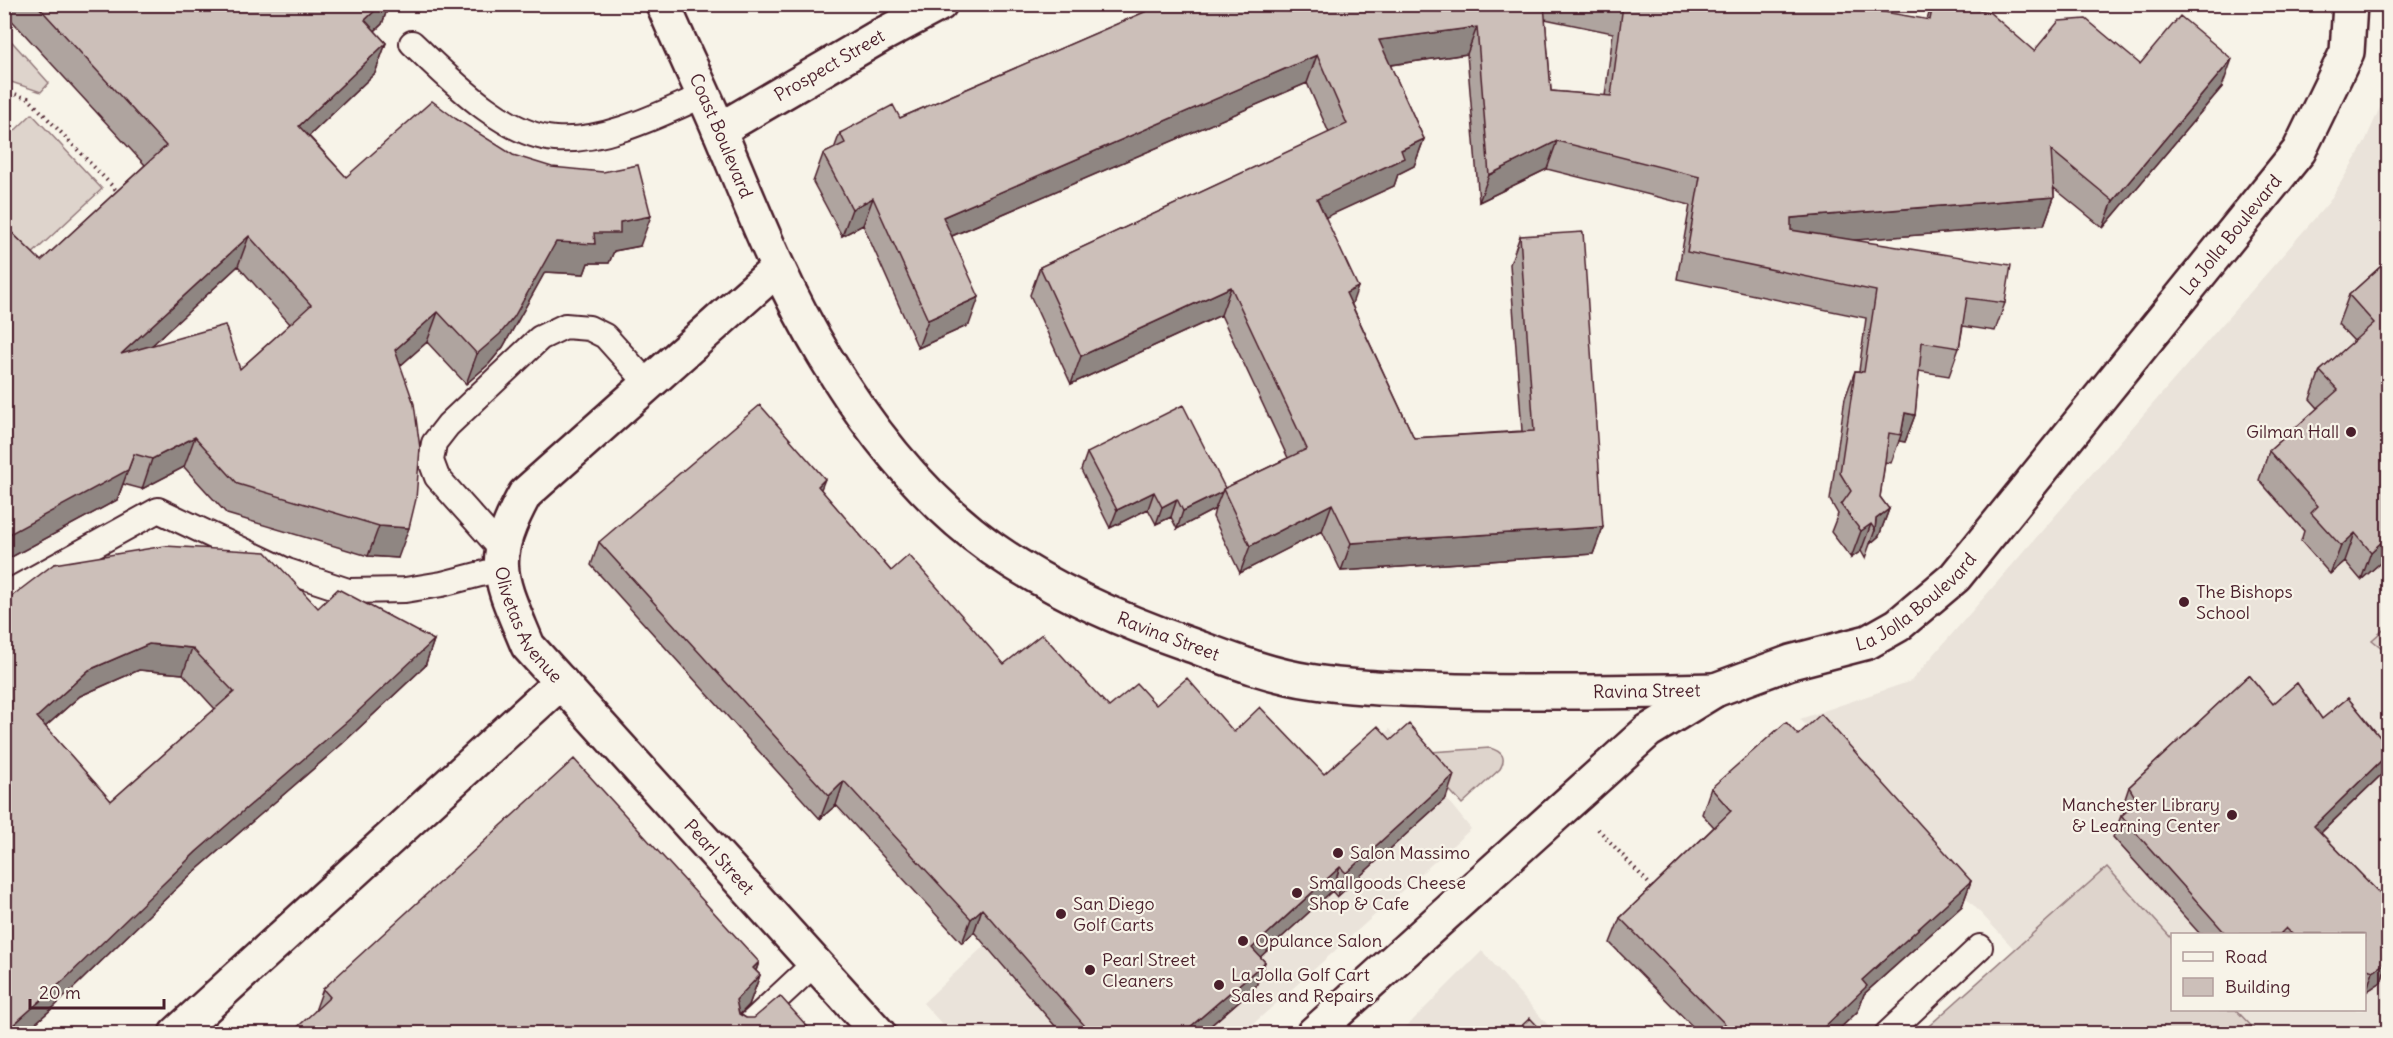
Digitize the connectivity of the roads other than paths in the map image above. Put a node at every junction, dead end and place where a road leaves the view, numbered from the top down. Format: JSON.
{"nodes":[{"id":1,"x":663,"y":4,"type":"edge"},
{"id":2,"x":940,"y":4,"type":"edge"},
{"id":3,"x":2350,"y":4,"type":"edge"},
{"id":4,"x":412,"y":44,"type":"dead end"},
{"id":5,"x":704,"y":95,"type":"junction"},
{"id":6,"x":720,"y":130,"type":"junction"},
{"id":7,"x":777,"y":269,"type":"junction"},
{"id":8,"x":649,"y":385,"type":"junction"},
{"id":9,"x":501,"y":560,"type":"junction"},
{"id":10,"x":4,"y":595,"type":"edge"},
{"id":11,"x":561,"y":682,"type":"junction"},
{"id":12,"x":1715,"y":690,"type":"junction"},
{"id":13,"x":1980,"y":947,"type":"dead end"},
{"id":14,"x":815,"y":963,"type":"junction"},
{"id":15,"x":176,"y":1034,"type":"edge"},
{"id":16,"x":739,"y":1034,"type":"edge"},
{"id":17,"x":879,"y":1034,"type":"edge"},
{"id":18,"x":1313,"y":1034,"type":"edge"},
{"id":19,"x":1887,"y":1034,"type":"edge"}],
"edges":[{"from":1,"to":5,"type":"street","name":"Coast Boulevard"},
{"from":2,"to":6,"type":"street","name":"Prospect Street"},
{"from":3,"to":12,"type":"street","name":"La Jolla Boulevard"},
{"from":4,"to":5,"type":"lane"},
{"from":5,"to":6,"type":"street","name":"Coast Boulevard"},
{"from":6,"to":7,"type":"street","name":"Coast Boulevard"},
{"from":7,"to":8,"type":"street","name":"Olivetas Avenue"},
{"from":7,"to":12,"type":"street","name":"Ravina Street"},
{"from":8,"to":9,"type":"street","name":"Olivetas Avenue"},
{"from":8,"to":9,"type":"lane"},
{"from":9,"to":10,"type":"lane"},
{"from":9,"to":11,"type":"street","name":"Olivetas Avenue"},
{"from":11,"to":14,"type":"street","name":"Pearl Street"},
{"from":11,"to":15,"type":"street","name":"Olivetas Avenue"},
{"from":12,"to":18,"type":"street","name":"La Jolla Boulevard"},
{"from":13,"to":19,"type":"lane"},
{"from":14,"to":16,"type":"lane"},
{"from":14,"to":17,"type":"street","name":"Pearl Street"}]}
